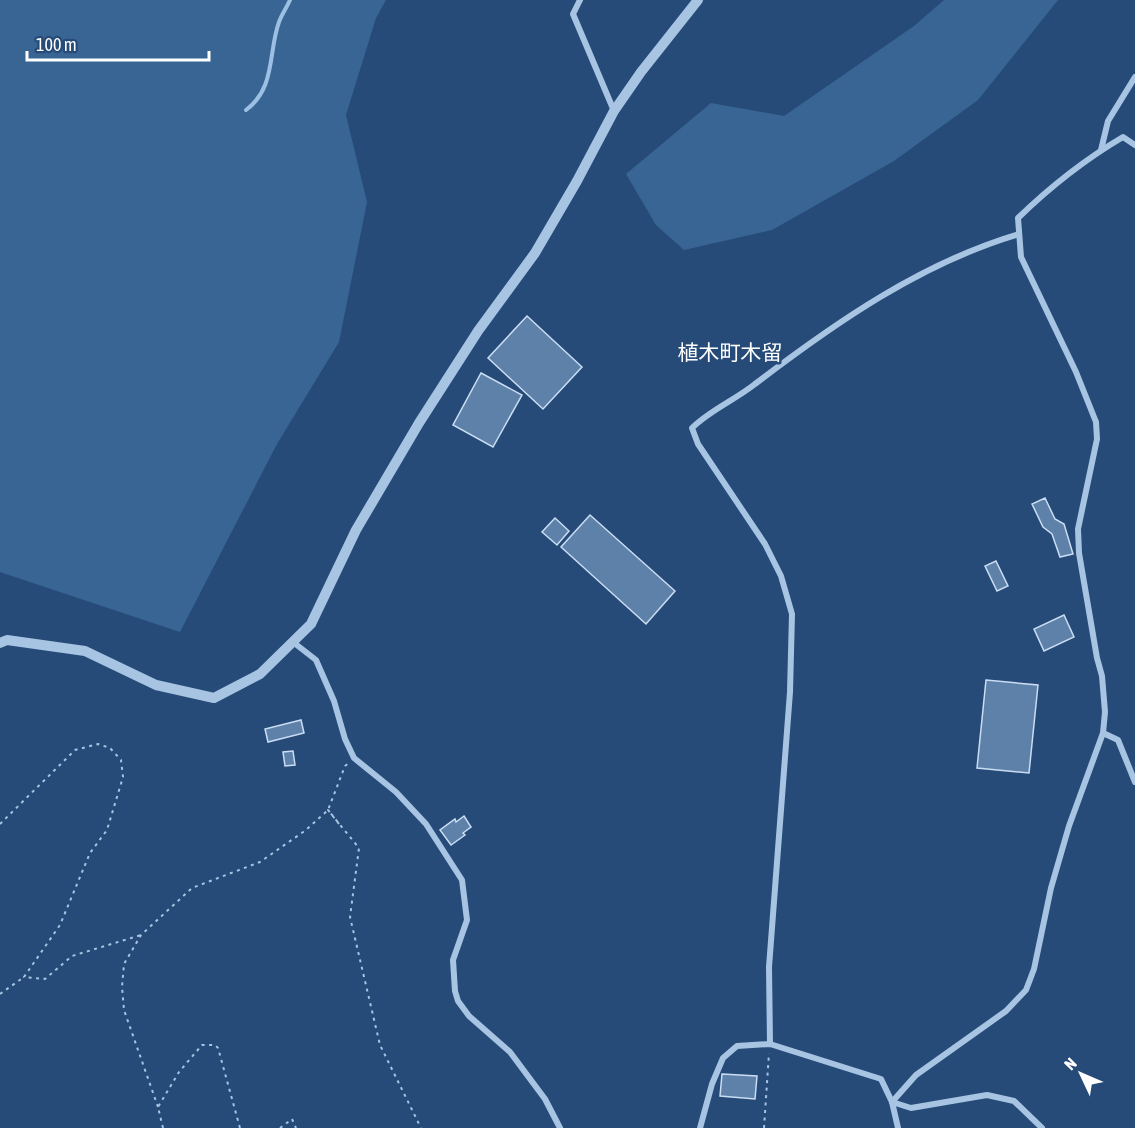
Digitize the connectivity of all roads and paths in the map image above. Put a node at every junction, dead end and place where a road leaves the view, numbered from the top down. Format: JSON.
{"nodes":[{"id":1,"x":580,"y":0,"type":"edge"},
{"id":2,"x":698,"y":0,"type":"edge"},
{"id":3,"x":1135,"y":77,"type":"edge"},
{"id":4,"x":614,"y":111,"type":"junction"},
{"id":5,"x":1135,"y":145,"type":"edge"},
{"id":6,"x":1101,"y":150,"type":"junction"},
{"id":7,"x":1019,"y":234,"type":"junction"},
{"id":8,"x":293,"y":642,"type":"junction"},
{"id":9,"x":0,"y":643,"type":"edge"},
{"id":10,"x":1103,"y":733,"type":"junction"},
{"id":11,"x":354,"y":758,"type":"junction"},
{"id":12,"x":1135,"y":782,"type":"edge"},
{"id":13,"x":328,"y":810,"type":"junction"},
{"id":14,"x":0,"y":824,"type":"edge"},
{"id":15,"x":339,"y":824,"type":"dead end"},
{"id":16,"x":141,"y":935,"type":"junction"},
{"id":17,"x":24,"y":977,"type":"junction"},
{"id":18,"x":0,"y":994,"type":"edge"},
{"id":19,"x":770,"y":1044,"type":"junction"},
{"id":20,"x":892,"y":1102,"type":"junction"},
{"id":21,"x":158,"y":1107,"type":"junction"},
{"id":22,"x":163,"y":1128,"type":"edge"},
{"id":23,"x":240,"y":1128,"type":"edge"},
{"id":24,"x":280,"y":1128,"type":"edge"},
{"id":25,"x":296,"y":1128,"type":"edge"},
{"id":26,"x":421,"y":1128,"type":"edge"},
{"id":27,"x":560,"y":1128,"type":"edge"},
{"id":28,"x":700,"y":1128,"type":"edge"},
{"id":29,"x":764,"y":1128,"type":"edge"},
{"id":30,"x":898,"y":1128,"type":"edge"},
{"id":31,"x":1042,"y":1128,"type":"edge"}],
"edges":[{"from":1,"to":4,"type":"street"},
{"from":2,"to":4,"type":"street"},
{"from":3,"to":6,"type":"street"},
{"from":4,"to":8,"type":"street"},
{"from":5,"to":6,"type":"street"},
{"from":6,"to":7,"type":"street"},
{"from":7,"to":10,"type":"street"},
{"from":7,"to":19,"type":"street"},
{"from":8,"to":9,"type":"street"},
{"from":8,"to":11,"type":"street"},
{"from":10,"to":12,"type":"street"},
{"from":10,"to":20,"type":"street"},
{"from":11,"to":13,"type":"path"},
{"from":11,"to":27,"type":"street"},
{"from":13,"to":15,"type":"path"},
{"from":13,"to":16,"type":"path"},
{"from":13,"to":26,"type":"path"},
{"from":14,"to":17,"type":"path"},
{"from":16,"to":17,"type":"path"},
{"from":16,"to":21,"type":"path"},
{"from":17,"to":18,"type":"path"},
{"from":19,"to":20,"type":"street"},
{"from":19,"to":28,"type":"street"},
{"from":19,"to":29,"type":"path"},
{"from":20,"to":30,"type":"street"},
{"from":20,"to":31,"type":"street"},
{"from":21,"to":22,"type":"path"},
{"from":21,"to":23,"type":"path"},
{"from":24,"to":25,"type":"path"}]}
